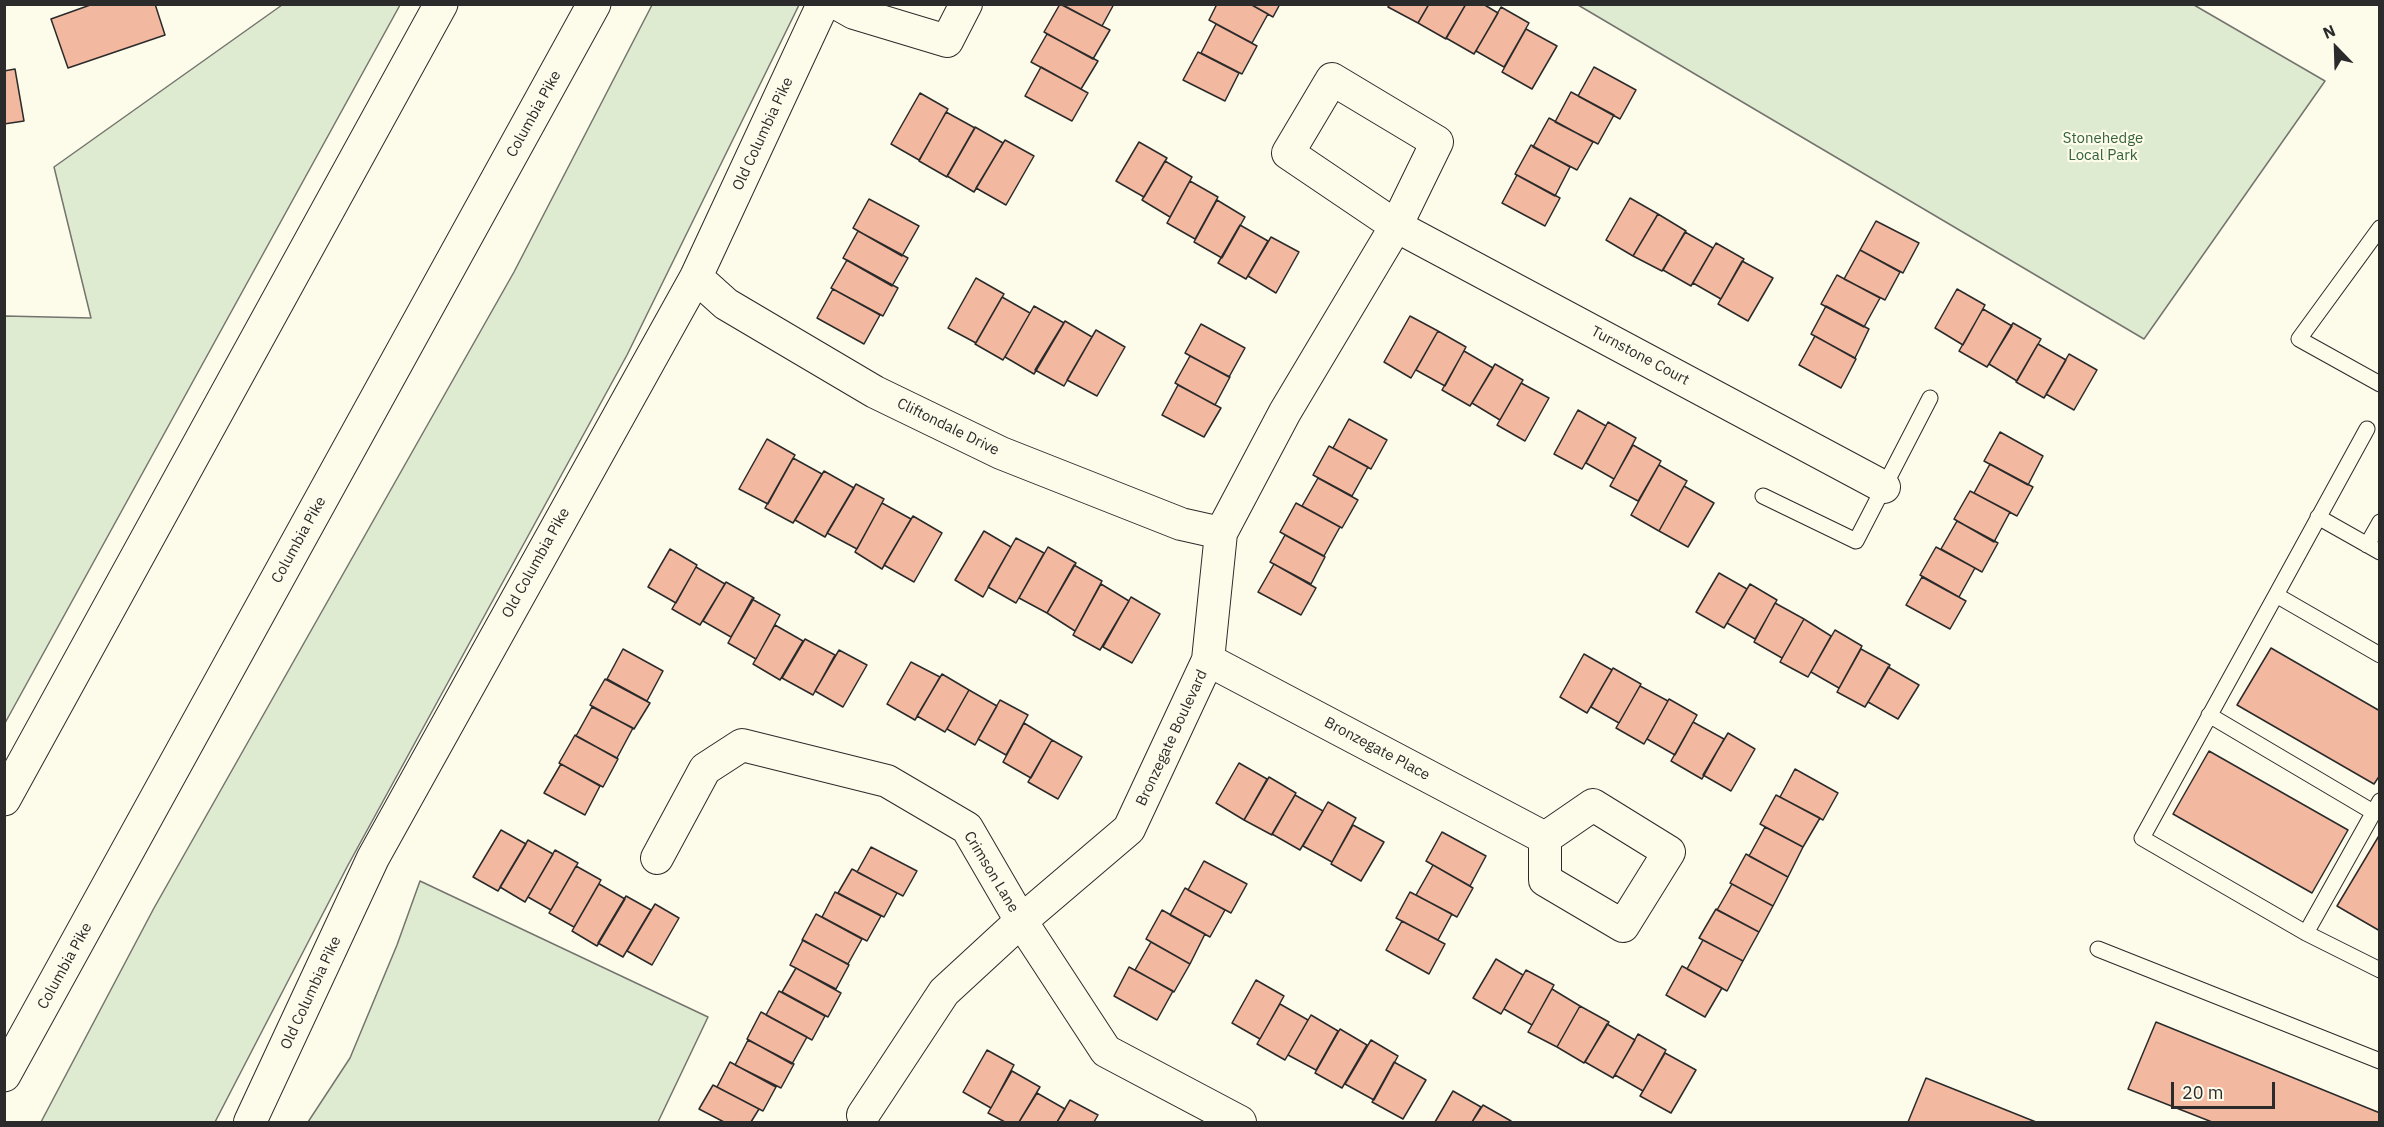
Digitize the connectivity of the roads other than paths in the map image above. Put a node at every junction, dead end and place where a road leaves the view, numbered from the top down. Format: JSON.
{"nodes":[{"id":1,"x":441,"y":4,"type":"edge"},
{"id":2,"x":594,"y":4,"type":"edge"},
{"id":3,"x":823,"y":4,"type":"edge"},
{"id":4,"x":838,"y":4,"type":"edge"},
{"id":5,"x":966,"y":4,"type":"edge"},
{"id":6,"x":1396,"y":226,"type":"junction"},
{"id":7,"x":2379,"y":228,"type":"edge"},
{"id":8,"x":696,"y":277,"type":"junction"},
{"id":9,"x":2379,"y":384,"type":"edge"},
{"id":10,"x":1930,"y":398,"type":"dead end"},
{"id":11,"x":2367,"y":429,"type":"dead end"},
{"id":12,"x":1884,"y":487,"type":"junction"},
{"id":13,"x":1763,"y":496,"type":"dead end"},
{"id":14,"x":2318,"y":517,"type":"junction"},
{"id":15,"x":2379,"y":522,"type":"edge"},
{"id":16,"x":1221,"y":533,"type":"junction"},
{"id":17,"x":2373,"y":549,"type":"edge"},
{"id":18,"x":2276,"y":595,"type":"junction"},
{"id":19,"x":2379,"y":655,"type":"edge"},
{"id":20,"x":1208,"y":660,"type":"junction"},
{"id":21,"x":2209,"y":715,"type":"junction"},
{"id":22,"x":4,"y":799,"type":"edge"},
{"id":23,"x":2376,"y":807,"type":"edge"},
{"id":24,"x":1545,"y":838,"type":"dead end"},
{"id":25,"x":657,"y":858,"type":"dead end"},
{"id":26,"x":1021,"y":921,"type":"junction"},
{"id":27,"x":2306,"y":933,"type":"junction"},
{"id":28,"x":2098,"y":949,"type":"dead end"},
{"id":29,"x":2379,"y":970,"type":"edge"},
{"id":30,"x":2379,"y":1061,"type":"edge"},
{"id":31,"x":4,"y":1075,"type":"edge"},
{"id":32,"x":863,"y":1115,"type":"dead end"},
{"id":33,"x":250,"y":1122,"type":"edge"},
{"id":34,"x":1240,"y":1122,"type":"edge"}],
"edges":[{"from":1,"to":22,"type":"highway"},
{"from":2,"to":31,"type":"highway","name":"Columbia Pike"},
{"from":3,"to":8,"type":"street","name":"Old Columbia Pike"},
{"from":4,"to":5,"type":"street"},
{"from":6,"to":6,"type":"street","name":"Bronzegate Boulevard"},
{"from":6,"to":12,"type":"street","name":"Turnstone Court"},
{"from":6,"to":16,"type":"street","name":"Bronzegate Boulevard"},
{"from":7,"to":9,"type":"lane"},
{"from":8,"to":16,"type":"street","name":"Cliftondale Drive"},
{"from":8,"to":33,"type":"street","name":"Old Columbia Pike"},
{"from":10,"to":12,"type":"lane"},
{"from":11,"to":14,"type":"lane"},
{"from":12,"to":13,"type":"lane"},
{"from":14,"to":17,"type":"lane"},
{"from":14,"to":18,"type":"lane"},
{"from":15,"to":17,"type":"lane"},
{"from":16,"to":20,"type":"street","name":"Bronzegate Boulevard"},
{"from":18,"to":19,"type":"lane"},
{"from":18,"to":21,"type":"lane"},
{"from":20,"to":24,"type":"street","name":"Bronzegate Place"},
{"from":20,"to":26,"type":"street","name":"Bronzegate Boulevard"},
{"from":21,"to":23,"type":"lane"},
{"from":21,"to":27,"type":"lane"},
{"from":23,"to":27,"type":"lane"},
{"from":25,"to":26,"type":"street","name":"Crimson Lane"},
{"from":26,"to":32,"type":"street","name":"Bronzegate Boulevard"},
{"from":26,"to":34,"type":"street","name":"Crimson Lane"},
{"from":27,"to":29,"type":"lane"},
{"from":28,"to":30,"type":"lane"}]}
